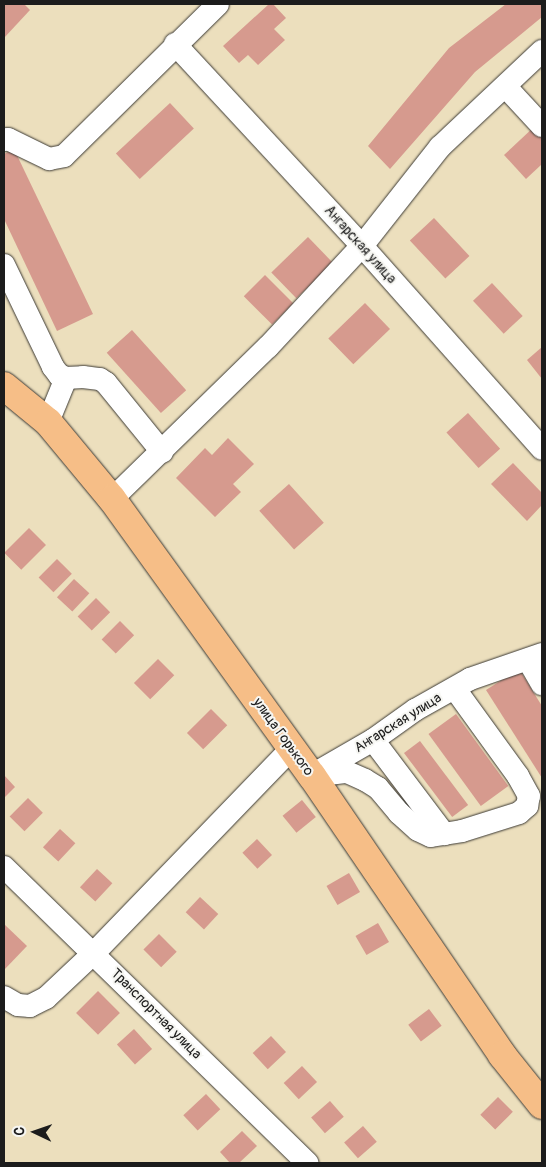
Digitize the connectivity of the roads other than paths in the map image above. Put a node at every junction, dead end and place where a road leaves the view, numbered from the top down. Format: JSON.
{"nodes":[{"id":1,"x":218,"y":4,"type":"edge"},
{"id":2,"x":175,"y":44,"type":"junction"},
{"id":3,"x":542,"y":51,"type":"edge"},
{"id":4,"x":506,"y":87,"type":"junction"},
{"id":5,"x":542,"y":126,"type":"edge"},
{"id":6,"x":4,"y":140,"type":"edge"},
{"id":7,"x":362,"y":246,"type":"junction"},
{"id":8,"x":4,"y":265,"type":"edge"},
{"id":9,"x":66,"y":378,"type":"junction"},
{"id":10,"x":4,"y":386,"type":"edge"},
{"id":11,"x":48,"y":422,"type":"junction"},
{"id":12,"x":542,"y":449,"type":"edge"},
{"id":13,"x":162,"y":452,"type":"junction"},
{"id":14,"x":112,"y":498,"type":"junction"},
{"id":15,"x":535,"y":657,"type":"edge"},
{"id":16,"x":542,"y":684,"type":"edge"},
{"id":17,"x":455,"y":689,"type":"junction"},
{"id":18,"x":373,"y":740,"type":"junction"},
{"id":19,"x":292,"y":748,"type":"junction"},
{"id":20,"x":312,"y":776,"type":"junction"},
{"id":21,"x":444,"y":834,"type":"junction"},
{"id":22,"x":4,"y":867,"type":"edge"},
{"id":23,"x":94,"y":953,"type":"junction"},
{"id":24,"x":4,"y":997,"type":"edge"},
{"id":25,"x":542,"y":1105,"type":"edge"},
{"id":26,"x":307,"y":1163,"type":"edge"}],
"edges":[{"from":1,"to":2,"type":"street"},
{"from":2,"to":6,"type":"street"},
{"from":2,"to":7,"type":"street","name":"Ангарская улица"},
{"from":3,"to":4,"type":"street"},
{"from":4,"to":5,"type":"street"},
{"from":4,"to":7,"type":"street"},
{"from":7,"to":12,"type":"street","name":"Ангарская улица"},
{"from":7,"to":13,"type":"street"},
{"from":8,"to":9,"type":"street"},
{"from":9,"to":11,"type":"street"},
{"from":9,"to":13,"type":"street"},
{"from":10,"to":11,"type":"main road","name":"улица Горького"},
{"from":11,"to":14,"type":"main road","name":"улица Горького"},
{"from":13,"to":14,"type":"street"},
{"from":14,"to":19,"type":"main road","name":"улица Горького"},
{"from":15,"to":16,"type":"street"},
{"from":15,"to":17,"type":"street","name":"Ангарская улица"},
{"from":17,"to":18,"type":"street","name":"Ангарская улица"},
{"from":17,"to":21,"type":"street"},
{"from":18,"to":20,"type":"street","name":"Ангарская улица"},
{"from":18,"to":21,"type":"street"},
{"from":19,"to":20,"type":"main road","name":"улица Горького"},
{"from":19,"to":23,"type":"street"},
{"from":20,"to":21,"type":"street"},
{"from":20,"to":25,"type":"main road","name":"улица Горького"},
{"from":22,"to":23,"type":"street","name":"Транспортная улица"},
{"from":23,"to":24,"type":"street"},
{"from":23,"to":26,"type":"street","name":"Транспортная улица"}]}
